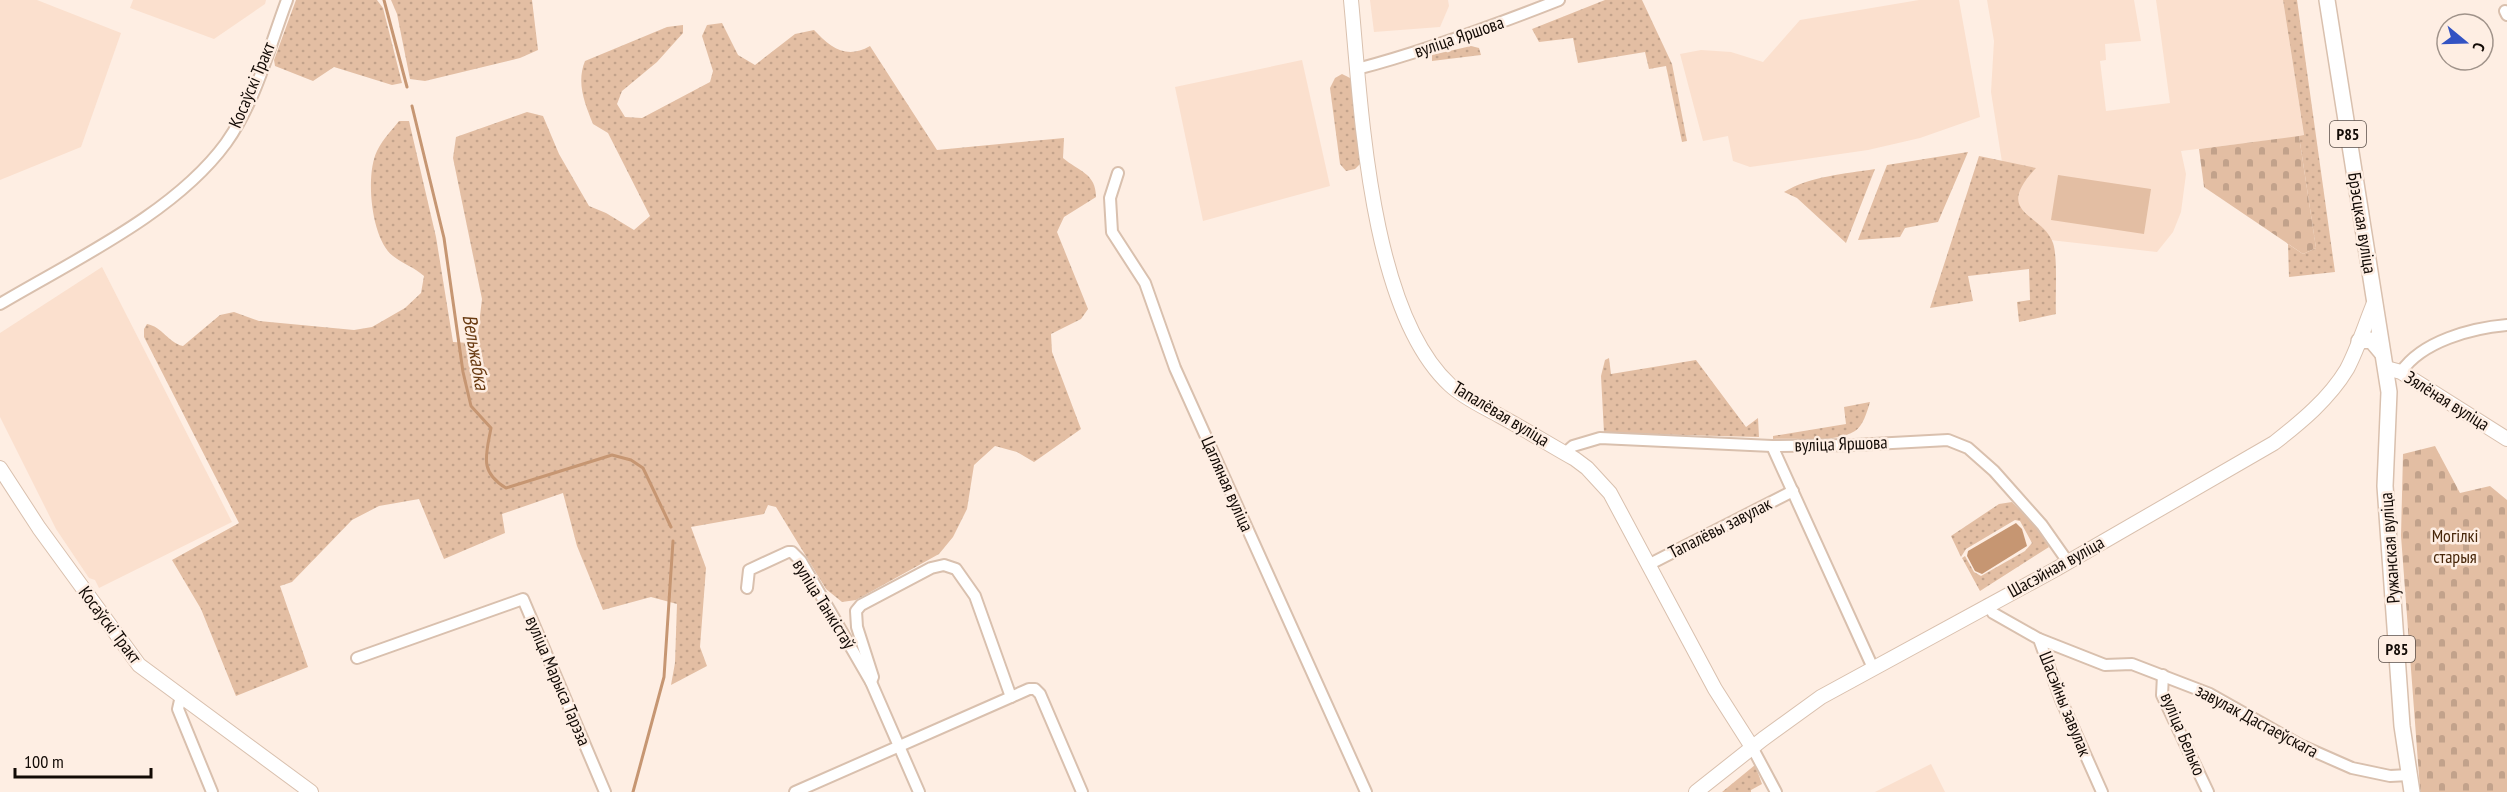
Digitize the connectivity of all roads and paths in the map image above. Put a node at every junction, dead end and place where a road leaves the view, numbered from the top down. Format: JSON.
{"nodes":[{"id":1,"x":287,"y":0,"type":"edge"},
{"id":2,"x":1351,"y":0,"type":"edge"},
{"id":3,"x":1559,"y":0,"type":"edge"},
{"id":4,"x":2327,"y":0,"type":"edge"},
{"id":5,"x":1357,"y":69,"type":"junction"},
{"id":6,"x":1118,"y":173,"type":"dead end"},
{"id":7,"x":2374,"y":303,"type":"junction"},
{"id":8,"x":0,"y":304,"type":"edge"},
{"id":9,"x":2507,"y":325,"type":"edge"},
{"id":10,"x":2359,"y":341,"type":"junction"},
{"id":11,"x":2385,"y":362,"type":"junction"},
{"id":12,"x":2402,"y":372,"type":"junction"},
{"id":13,"x":2507,"y":439,"type":"edge"},
{"id":14,"x":1772,"y":446,"type":"junction"},
{"id":15,"x":1565,"y":453,"type":"junction"},
{"id":16,"x":0,"y":468,"type":"edge"},
{"id":17,"x":1793,"y":491,"type":"junction"},
{"id":18,"x":2068,"y":562,"type":"junction"},
{"id":19,"x":1648,"y":565,"type":"junction"},
{"id":20,"x":747,"y":588,"type":"dead end"},
{"id":21,"x":1988,"y":605,"type":"junction"},
{"id":22,"x":2039,"y":639,"type":"junction"},
{"id":23,"x":357,"y":658,"type":"dead end"},
{"id":24,"x":1873,"y":668,"type":"junction"},
{"id":25,"x":2163,"y":675,"type":"junction"},
{"id":26,"x":871,"y":682,"type":"junction"},
{"id":27,"x":181,"y":696,"type":"junction"},
{"id":28,"x":1011,"y":697,"type":"junction"},
{"id":29,"x":1752,"y":747,"type":"junction"},
{"id":30,"x":899,"y":748,"type":"junction"},
{"id":31,"x":2409,"y":775,"type":"junction"},
{"id":32,"x":212,"y":792,"type":"edge"},
{"id":33,"x":311,"y":792,"type":"edge"},
{"id":34,"x":605,"y":792,"type":"edge"},
{"id":35,"x":795,"y":792,"type":"edge"},
{"id":36,"x":919,"y":792,"type":"edge"},
{"id":37,"x":1082,"y":792,"type":"edge"},
{"id":38,"x":1366,"y":792,"type":"edge"},
{"id":39,"x":1696,"y":792,"type":"edge"},
{"id":40,"x":1776,"y":792,"type":"edge"},
{"id":41,"x":2102,"y":792,"type":"edge"},
{"id":42,"x":2208,"y":792,"type":"edge"},
{"id":43,"x":2412,"y":792,"type":"edge"}],
"edges":[{"from":1,"to":8,"type":"street","name":"Косаўскі Тракт"},
{"from":2,"to":5,"type":"main road","name":"Тапалёвая вуліца"},
{"from":3,"to":5,"type":"street","name":"вуліца Яршова"},
{"from":4,"to":7,"type":"main road","name":"Брэсцкая вуліца","number":"Р85"},
{"from":5,"to":15,"type":"main road","name":"Тапалёвая вуліца"},
{"from":6,"to":38,"type":"street","name":"Цагляная вуліца"},
{"from":7,"to":10,"type":"main road","name":"Шасэйная вуліца"},
{"from":7,"to":11,"type":"main road","name":"Ружанская вуліца","number":"Р85"},
{"from":9,"to":12,"type":"street"},
{"from":10,"to":11,"type":"main road"},
{"from":10,"to":18,"type":"main road","name":"Шасэйная вуліца"},
{"from":11,"to":12,"type":"main road","name":"Зялёная вуліца"},
{"from":11,"to":31,"type":"main road","name":"Ружанская вуліца","number":"Р85"},
{"from":12,"to":13,"type":"main road","name":"Зялёная вуліца"},
{"from":14,"to":15,"type":"street","name":"вуліца Яршова"},
{"from":14,"to":17,"type":"street"},
{"from":14,"to":18,"type":"street","name":"вуліца Яршова"},
{"from":15,"to":19,"type":"main road","name":"Тапалёвая вуліца"},
{"from":16,"to":27,"type":"main road","name":"Косаўскі Тракт"},
{"from":17,"to":19,"type":"street","name":"Тапалёвы завулак"},
{"from":17,"to":24,"type":"street"},
{"from":18,"to":21,"type":"main road","name":"Шасэйная вуліца"},
{"from":19,"to":29,"type":"main road","name":"Тапалёвая вуліца"},
{"from":20,"to":26,"type":"street","name":"вуліца Танкістаў"},
{"from":21,"to":22,"type":"street","name":"Шасэйны завулак"},
{"from":21,"to":24,"type":"main road","name":"Шасэйная вуліца"},
{"from":22,"to":25,"type":"street","name":"завулак Дастаеўскага"},
{"from":22,"to":41,"type":"street","name":"Шасэйны завулак"},
{"from":23,"to":34,"type":"street","name":"вуліца Марыса Тарэза"},
{"from":24,"to":29,"type":"main road","name":"Шасэйная вуліца"},
{"from":25,"to":31,"type":"street","name":"завулак Дастаеўскага"},
{"from":25,"to":42,"type":"street","name":"вуліца Белько"},
{"from":26,"to":28,"type":"street","name":"вуліца Танкістаў"},
{"from":26,"to":30,"type":"street","name":"вуліца Танкістаў"},
{"from":27,"to":32,"type":"street"},
{"from":27,"to":33,"type":"main road","name":"Косаўскі Тракт"},
{"from":28,"to":30,"type":"street"},
{"from":28,"to":37,"type":"street"},
{"from":29,"to":39,"type":"main road","name":"Шасэйная вуліца"},
{"from":29,"to":40,"type":"street"},
{"from":30,"to":35,"type":"street"},
{"from":30,"to":36,"type":"street","name":"вуліца Танкістаў"},
{"from":31,"to":43,"type":"main road","name":"Ружанская вуліца","number":"Р85"}]}
